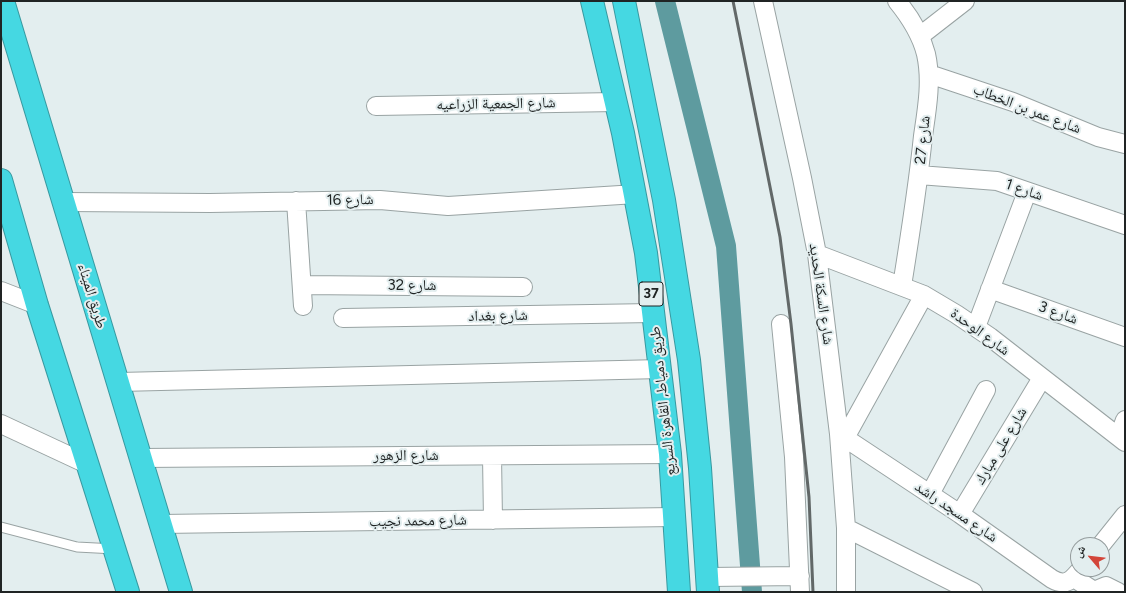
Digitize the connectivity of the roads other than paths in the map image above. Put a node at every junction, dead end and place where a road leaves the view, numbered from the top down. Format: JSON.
{"nodes":[{"id":1,"x":2,"y":1,"type":"edge"},
{"id":2,"x":592,"y":1,"type":"edge"},
{"id":3,"x":624,"y":1,"type":"edge"},
{"id":4,"x":763,"y":1,"type":"edge"},
{"id":5,"x":897,"y":1,"type":"edge"},
{"id":6,"x":965,"y":1,"type":"edge"},
{"id":7,"x":920,"y":36,"type":"junction"},
{"id":8,"x":929,"y":74,"type":"junction"},
{"id":9,"x":616,"y":102,"type":"junction"},
{"id":10,"x":376,"y":106,"type":"dead end"},
{"id":11,"x":1125,"y":144,"type":"edge"},
{"id":12,"x":919,"y":175,"type":"junction"},
{"id":13,"x":1,"y":180,"type":"edge"},
{"id":14,"x":1027,"y":192,"type":"junction"},
{"id":15,"x":636,"y":194,"type":"junction"},
{"id":16,"x":296,"y":201,"type":"junction"},
{"id":17,"x":64,"y":202,"type":"junction"},
{"id":18,"x":1125,"y":225,"type":"edge"},
{"id":19,"x":817,"y":254,"type":"junction"},
{"id":20,"x":302,"y":285,"type":"junction"},
{"id":21,"x":902,"y":286,"type":"junction"},
{"id":22,"x":523,"y":287,"type":"dead end"},
{"id":23,"x":990,"y":289,"type":"junction"},
{"id":24,"x":1,"y":291,"type":"edge"},
{"id":25,"x":924,"y":295,"type":"junction"},
{"id":26,"x":37,"y":305,"type":"junction"},
{"id":27,"x":303,"y":306,"type":"dead end"},
{"id":28,"x":653,"y":314,"type":"junction"},
{"id":29,"x":343,"y":318,"type":"dead end"},
{"id":30,"x":781,"y":324,"type":"dead end"},
{"id":31,"x":976,"y":328,"type":"junction"},
{"id":32,"x":1125,"y":337,"type":"edge"},
{"id":33,"x":661,"y":369,"type":"junction"},
{"id":34,"x":1042,"y":378,"type":"junction"},
{"id":35,"x":119,"y":382,"type":"junction"},
{"id":36,"x":986,"y":390,"type":"dead end"},
{"id":37,"x":1125,"y":420,"type":"edge"},
{"id":38,"x":1,"y":424,"type":"edge"},
{"id":39,"x":842,"y":436,"type":"junction"},
{"id":40,"x":1122,"y":440,"type":"edge"},
{"id":41,"x":670,"y":454,"type":"junction"},
{"id":42,"x":492,"y":456,"type":"junction"},
{"id":43,"x":141,"y":458,"type":"junction"},
{"id":44,"x":89,"y":465,"type":"junction"},
{"id":45,"x":930,"y":494,"type":"junction"},
{"id":46,"x":960,"y":514,"type":"junction"},
{"id":47,"x":1125,"y":515,"type":"edge"},
{"id":48,"x":674,"y":517,"type":"junction"},
{"id":49,"x":494,"y":520,"type":"junction"},
{"id":50,"x":161,"y":524,"type":"junction"},
{"id":51,"x":1,"y":527,"type":"edge"},
{"id":52,"x":846,"y":528,"type":"junction"},
{"id":53,"x":1107,"y":537,"type":"edge"},
{"id":54,"x":115,"y":549,"type":"junction"},
{"id":55,"x":1074,"y":577,"type":"edge"},
{"id":56,"x":1080,"y":577,"type":"edge"},
{"id":57,"x":708,"y":584,"type":"edge"},
{"id":58,"x":800,"y":584,"type":"edge"},
{"id":59,"x":128,"y":592,"type":"edge"},
{"id":60,"x":181,"y":592,"type":"edge"},
{"id":61,"x":679,"y":592,"type":"edge"},
{"id":62,"x":846,"y":592,"type":"edge"},
{"id":63,"x":973,"y":592,"type":"edge"},
{"id":64,"x":1118,"y":592,"type":"edge"}],
"edges":[{"from":1,"to":17,"type":"highway","name":"طريق الميناء"},
{"from":2,"to":9,"type":"highway","name":"طريق دمياط, القاهرة السريع","number":"37"},
{"from":3,"to":57,"type":"highway","name":"طريق دمياط, القاهرة السريع","number":"37"},
{"from":4,"to":19,"type":"street","name":"شارع السكة الحديد"},
{"from":5,"to":7,"type":"street","name":"شارع 27"},
{"from":6,"to":7,"type":"street"},
{"from":7,"to":8,"type":"street","name":"شارع 27"},
{"from":8,"to":11,"type":"street","name":"شارع عمر بن الخطاب"},
{"from":8,"to":12,"type":"street","name":"شارع 27"},
{"from":9,"to":10,"type":"street","name":"شارع الجمعية الزراعيه"},
{"from":9,"to":15,"type":"highway","name":"طريق دمياط, القاهرة السريع","number":"37"},
{"from":12,"to":14,"type":"street","name":"شارع 1"},
{"from":12,"to":21,"type":"street","name":"شارع 27"},
{"from":13,"to":26,"type":"highway"},
{"from":14,"to":18,"type":"street","name":"شارع 1"},
{"from":14,"to":23,"type":"street"},
{"from":15,"to":16,"type":"street","name":"شارع 16"},
{"from":15,"to":28,"type":"highway","name":"طريق دمياط, القاهرة السريع","number":"37"},
{"from":16,"to":17,"type":"street","name":"شارع 16"},
{"from":16,"to":20,"type":"street"},
{"from":17,"to":35,"type":"highway","name":"طريق الميناء"},
{"from":19,"to":21,"type":"street","name":"شارع الوحدة"},
{"from":19,"to":39,"type":"street","name":"شارع السكة الحديد"},
{"from":20,"to":22,"type":"street","name":"شارع 32"},
{"from":20,"to":27,"type":"street"},
{"from":21,"to":25,"type":"street","name":"شارع الوحدة"},
{"from":23,"to":31,"type":"street"},
{"from":23,"to":32,"type":"street","name":"شارع 3"},
{"from":24,"to":26,"type":"street"},
{"from":25,"to":31,"type":"street","name":"شارع الوحدة"},
{"from":25,"to":39,"type":"street"},
{"from":26,"to":44,"type":"highway"},
{"from":28,"to":29,"type":"street","name":"شارع بغداد"},
{"from":28,"to":33,"type":"highway","name":"طريق دمياط, القاهرة السريع","number":"37"},
{"from":30,"to":58,"type":"street"},
{"from":31,"to":34,"type":"street","name":"شارع الوحدة"},
{"from":33,"to":35,"type":"street"},
{"from":33,"to":41,"type":"highway","name":"طريق دمياط, القاهرة السريع","number":"37"},
{"from":34,"to":40,"type":"street","name":"شارع الوحدة"},
{"from":34,"to":46,"type":"street","name":"شارع على مبارك"},
{"from":35,"to":43,"type":"highway","name":"طريق الميناء"},
{"from":36,"to":45,"type":"street"},
{"from":37,"to":40,"type":"street"},
{"from":38,"to":44,"type":"street"},
{"from":39,"to":45,"type":"street","name":"شارع مسجد راشد"},
{"from":39,"to":52,"type":"street","name":"شارع السكة الحديد"},
{"from":41,"to":42,"type":"street","name":"شارع الزهور"},
{"from":41,"to":48,"type":"highway","name":"طريق دمياط, القاهرة السريع","number":"37"},
{"from":42,"to":43,"type":"street","name":"شارع الزهور"},
{"from":42,"to":49,"type":"street"},
{"from":43,"to":50,"type":"highway","name":"طريق الميناء"},
{"from":44,"to":54,"type":"highway"},
{"from":45,"to":46,"type":"street","name":"شارع مسجد راشد"},
{"from":46,"to":55,"type":"street","name":"شارع مسجد راشد"},
{"from":47,"to":53,"type":"street"},
{"from":48,"to":49,"type":"street","name":"شارع محمد نجيب"},
{"from":48,"to":61,"type":"highway","name":"طريق دمياط, القاهرة السريع","number":"37"},
{"from":49,"to":50,"type":"street","name":"شارع محمد نجيب"},
{"from":50,"to":60,"type":"highway","name":"طريق الميناء"},
{"from":51,"to":54,"type":"lane"},
{"from":52,"to":62,"type":"street","name":"شارع السكة الحديد"},
{"from":52,"to":63,"type":"street"},
{"from":54,"to":59,"type":"highway"},
{"from":56,"to":64,"type":"street"},
{"from":57,"to":58,"type":"street"}]}
